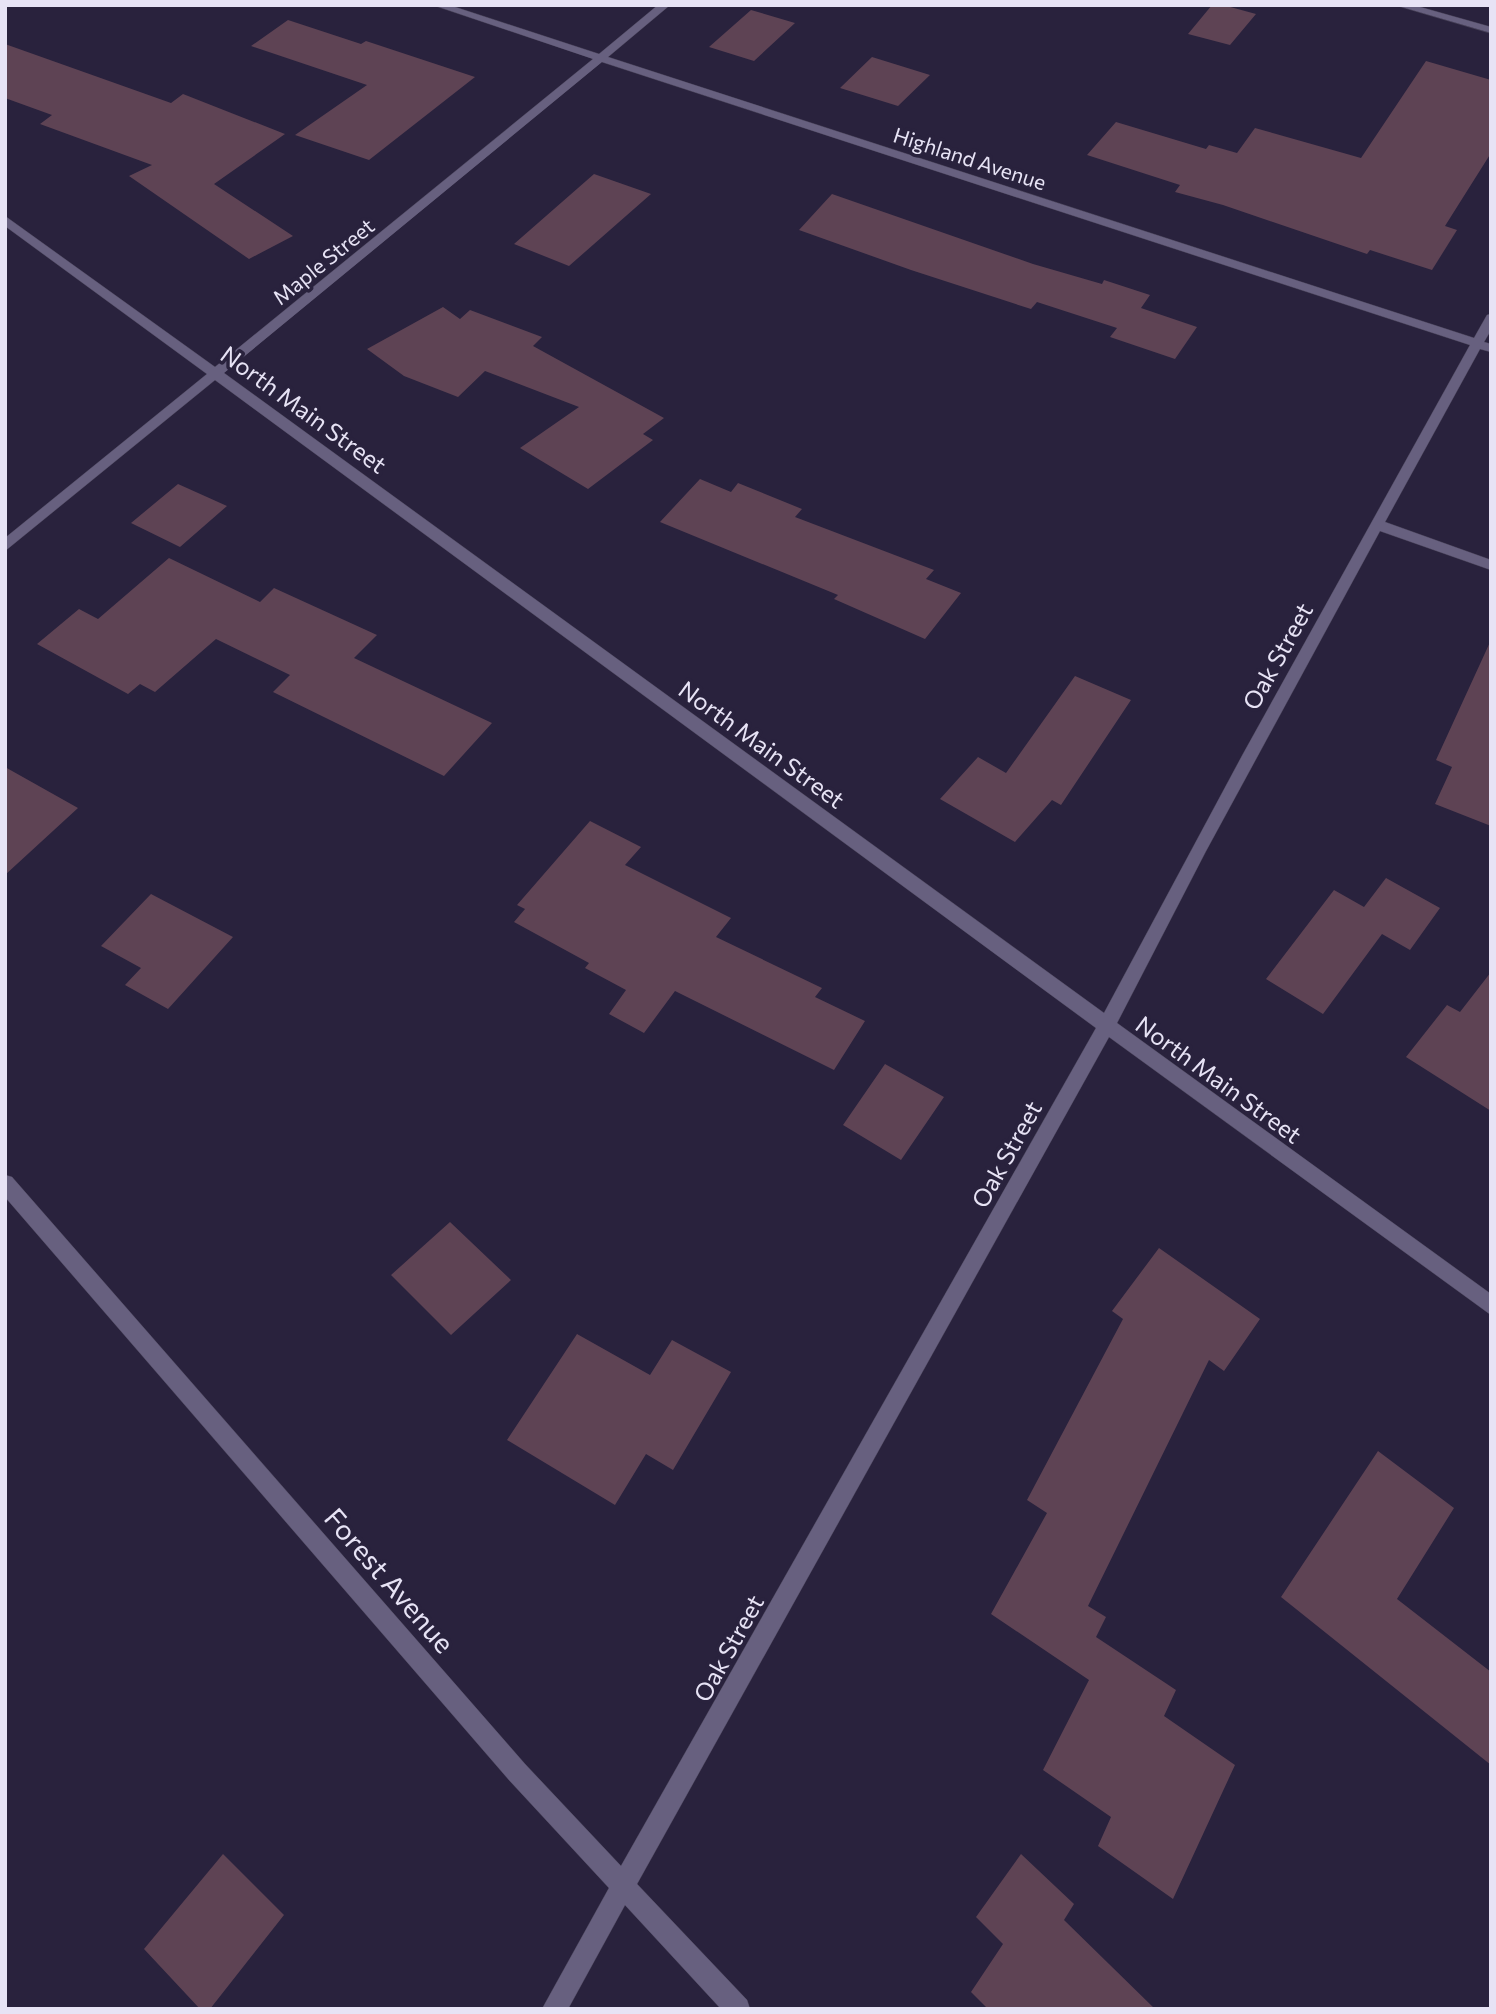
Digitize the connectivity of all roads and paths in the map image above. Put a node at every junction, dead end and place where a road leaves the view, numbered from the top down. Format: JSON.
{"nodes":[{"id":1,"x":438,"y":5,"type":"edge"},
{"id":2,"x":665,"y":5,"type":"edge"},
{"id":3,"x":1400,"y":5,"type":"edge"},
{"id":4,"x":1491,"y":30,"type":"edge"},
{"id":5,"x":600,"y":58,"type":"junction"},
{"id":6,"x":5,"y":220,"type":"edge"},
{"id":7,"x":1491,"y":318,"type":"edge"},
{"id":8,"x":1484,"y":345,"type":"edge"},
{"id":9,"x":217,"y":374,"type":"junction"},
{"id":10,"x":1376,"y":524,"type":"junction"},
{"id":11,"x":5,"y":546,"type":"edge"},
{"id":12,"x":1491,"y":565,"type":"edge"},
{"id":13,"x":1107,"y":1025,"type":"junction"},
{"id":14,"x":5,"y":1182,"type":"edge"},
{"id":15,"x":1491,"y":1306,"type":"edge"},
{"id":16,"x":624,"y":1885,"type":"junction"},
{"id":17,"x":554,"y":2009,"type":"edge"},
{"id":18,"x":738,"y":2009,"type":"edge"}],
"edges":[{"from":1,"to":5,"type":"street","name":"Highland Avenue"},
{"from":2,"to":5,"type":"street","name":"Maple Street"},
{"from":3,"to":4,"type":"street"},
{"from":5,"to":8,"type":"street","name":"Highland Avenue"},
{"from":5,"to":9,"type":"street","name":"Maple Street"},
{"from":6,"to":9,"type":"street","name":"North Main Street"},
{"from":7,"to":8,"type":"street","name":"Oak Street"},
{"from":8,"to":10,"type":"street","name":"Oak Street"},
{"from":9,"to":11,"type":"street","name":"Maple Street"},
{"from":9,"to":13,"type":"street","name":"North Main Street"},
{"from":10,"to":12,"type":"street"},
{"from":10,"to":13,"type":"street","name":"Oak Street"},
{"from":13,"to":15,"type":"street","name":"North Main Street"},
{"from":13,"to":16,"type":"street","name":"Oak Street"},
{"from":14,"to":16,"type":"street","name":"Forest Avenue"},
{"from":16,"to":17,"type":"street","name":"Oak Street"},
{"from":16,"to":18,"type":"street","name":"Forest Avenue"}]}
